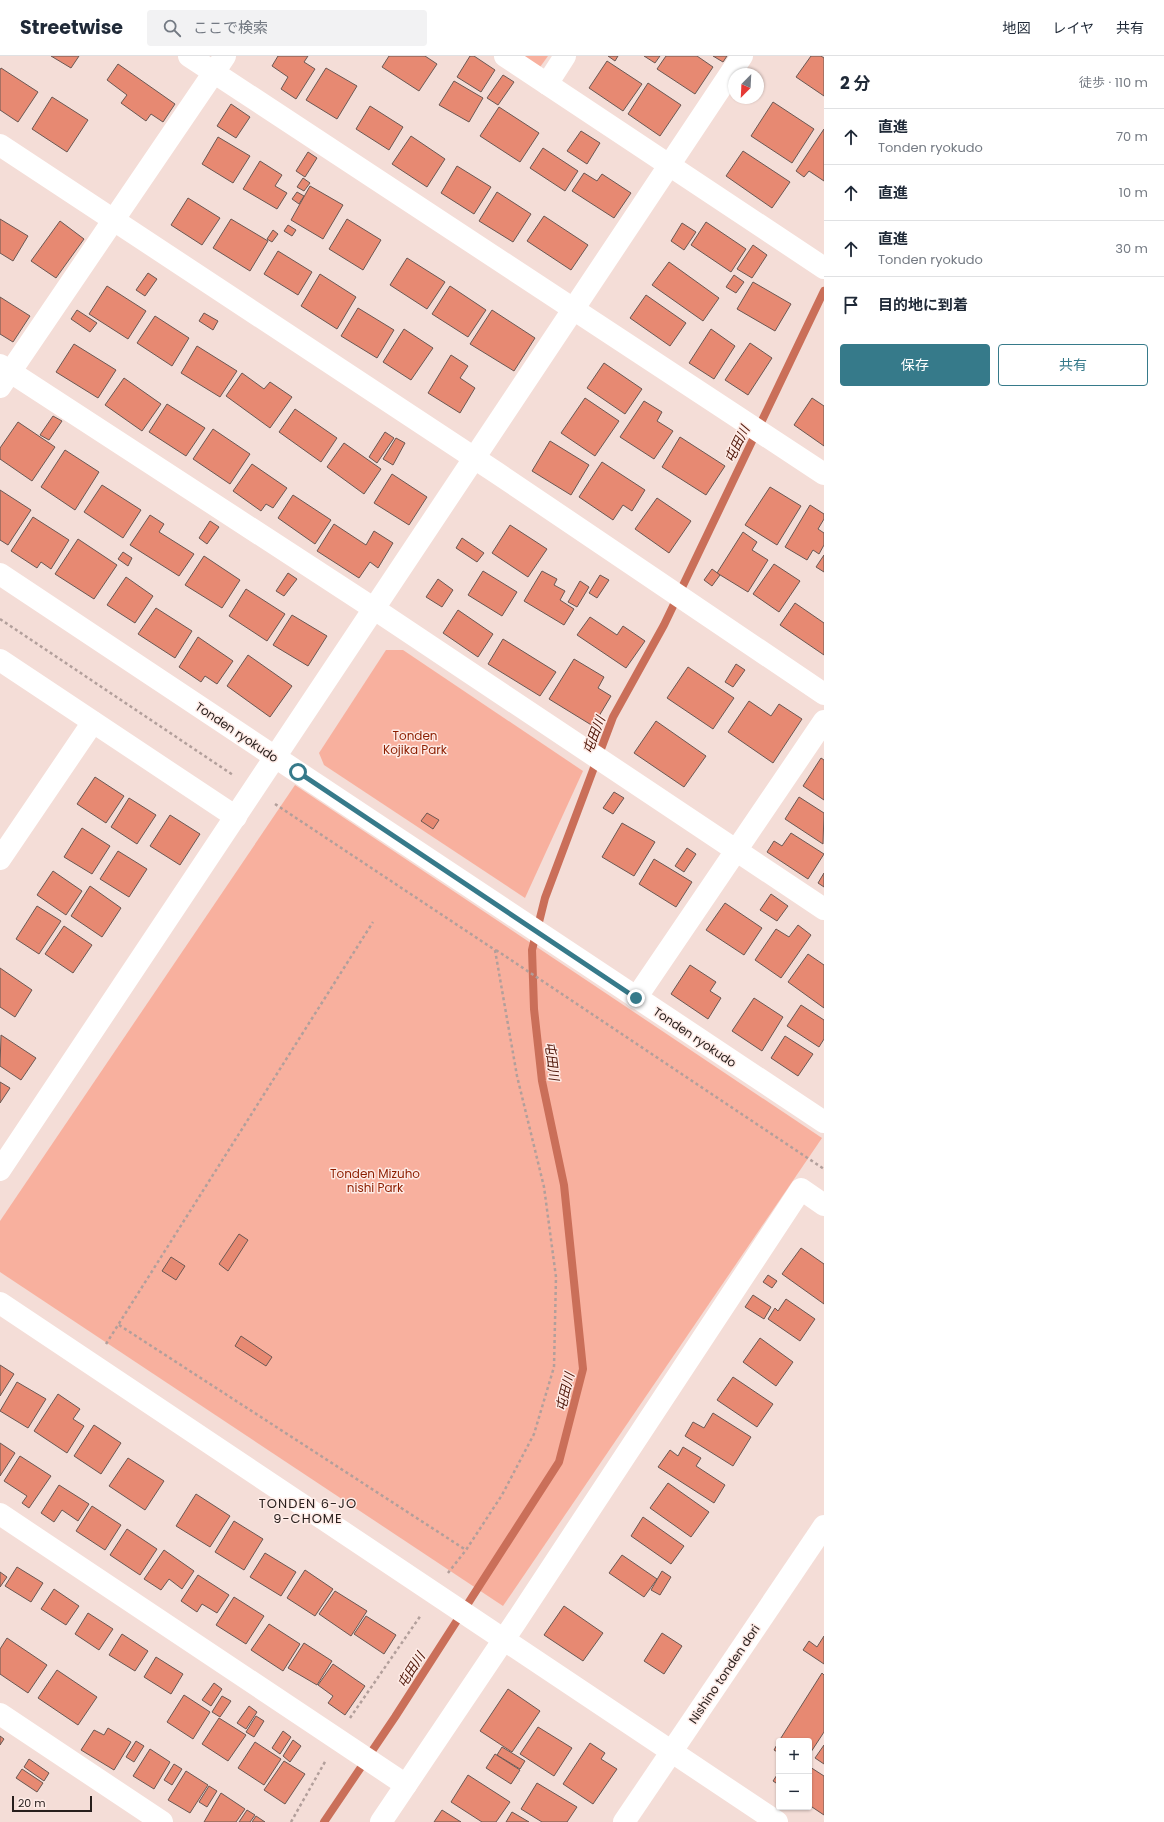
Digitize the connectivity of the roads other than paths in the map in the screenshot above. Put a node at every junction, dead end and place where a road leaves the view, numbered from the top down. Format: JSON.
{"nodes":[{"id":1,"x":189,"y":56,"type":"edge"},
{"id":2,"x":505,"y":56,"type":"edge"},
{"id":3,"x":565,"y":56,"type":"edge"},
{"id":4,"x":742,"y":56,"type":"edge"},
{"id":5,"x":219,"y":64,"type":"edge"},
{"id":6,"x":547,"y":84,"type":"junction"},
{"id":7,"x":0,"y":145,"type":"edge"},
{"id":8,"x":668,"y":165,"type":"junction"},
{"id":9,"x":114,"y":221,"type":"junction"},
{"id":10,"x":821,"y":266,"type":"edge"},
{"id":11,"x":573,"y":308,"type":"junction"},
{"id":12,"x":3,"y":374,"type":"edge"},
{"id":13,"x":474,"y":458,"type":"junction"},
{"id":14,"x":824,"y":474,"type":"edge"},
{"id":15,"x":0,"y":574,"type":"edge"},
{"id":16,"x":373,"y":608,"type":"junction"},
{"id":17,"x":0,"y":660,"type":"edge"},
{"id":18,"x":824,"y":694,"type":"edge"},
{"id":19,"x":824,"y":721,"type":"edge"},
{"id":20,"x":93,"y":722,"type":"junction"},
{"id":21,"x":275,"y":757,"type":"junction"},
{"id":22,"x":236,"y":817,"type":"junction"},
{"id":23,"x":736,"y":850,"type":"junction"},
{"id":24,"x":0,"y":859,"type":"edge"},
{"id":25,"x":824,"y":909,"type":"edge"},
{"id":26,"x":636,"y":998,"type":"junction"},
{"id":27,"x":824,"y":1122,"type":"edge"},
{"id":28,"x":0,"y":1170,"type":"edge"},
{"id":29,"x":824,"y":1205,"type":"edge"},
{"id":30,"x":0,"y":1303,"type":"edge"},
{"id":31,"x":0,"y":1514,"type":"edge"},
{"id":32,"x":824,"y":1526,"type":"edge"},
{"id":33,"x":504,"y":1639,"type":"junction"},
{"id":34,"x":0,"y":1714,"type":"edge"},
{"id":35,"x":672,"y":1752,"type":"junction"},
{"id":36,"x":398,"y":1780,"type":"junction"},
{"id":37,"x":162,"y":1822,"type":"edge"},
{"id":38,"x":381,"y":1822,"type":"edge"},
{"id":39,"x":624,"y":1822,"type":"edge"},
{"id":40,"x":777,"y":1822,"type":"edge"}],
"edges":[{"from":1,"to":5,"type":"street"},
{"from":2,"to":6,"type":"street"},
{"from":3,"to":6,"type":"street"},
{"from":4,"to":8,"type":"street"},
{"from":5,"to":9,"type":"street"},
{"from":5,"to":11,"type":"street"},
{"from":6,"to":8,"type":"street"},
{"from":7,"to":9,"type":"street"},
{"from":8,"to":10,"type":"street"},
{"from":8,"to":11,"type":"street"},
{"from":9,"to":12,"type":"street"},
{"from":9,"to":13,"type":"street"},
{"from":11,"to":13,"type":"street"},
{"from":11,"to":14,"type":"street"},
{"from":12,"to":16,"type":"street"},
{"from":13,"to":16,"type":"street"},
{"from":13,"to":18,"type":"street"},
{"from":15,"to":21,"type":"street","name":"Tonden ryokudo"},
{"from":16,"to":21,"type":"street"},
{"from":16,"to":23,"type":"street"},
{"from":17,"to":20,"type":"street"},
{"from":19,"to":23,"type":"street"},
{"from":20,"to":22,"type":"street"},
{"from":20,"to":24,"type":"street"},
{"from":21,"to":22,"type":"street"},
{"from":21,"to":26,"type":"street","name":"Tonden ryokudo"},
{"from":22,"to":28,"type":"street"},
{"from":23,"to":25,"type":"street"},
{"from":23,"to":26,"type":"street"},
{"from":26,"to":27,"type":"street","name":"Tonden ryokudo"},
{"from":29,"to":33,"type":"street"},
{"from":30,"to":33,"type":"street"},
{"from":31,"to":36,"type":"street"},
{"from":32,"to":35,"type":"street","name":"Nishino tonden dori"},
{"from":33,"to":35,"type":"street"},
{"from":33,"to":36,"type":"street"},
{"from":34,"to":37,"type":"street"},
{"from":35,"to":39,"type":"street","name":"Nishino tonden dori"},
{"from":35,"to":40,"type":"street"},
{"from":36,"to":38,"type":"street"}]}
